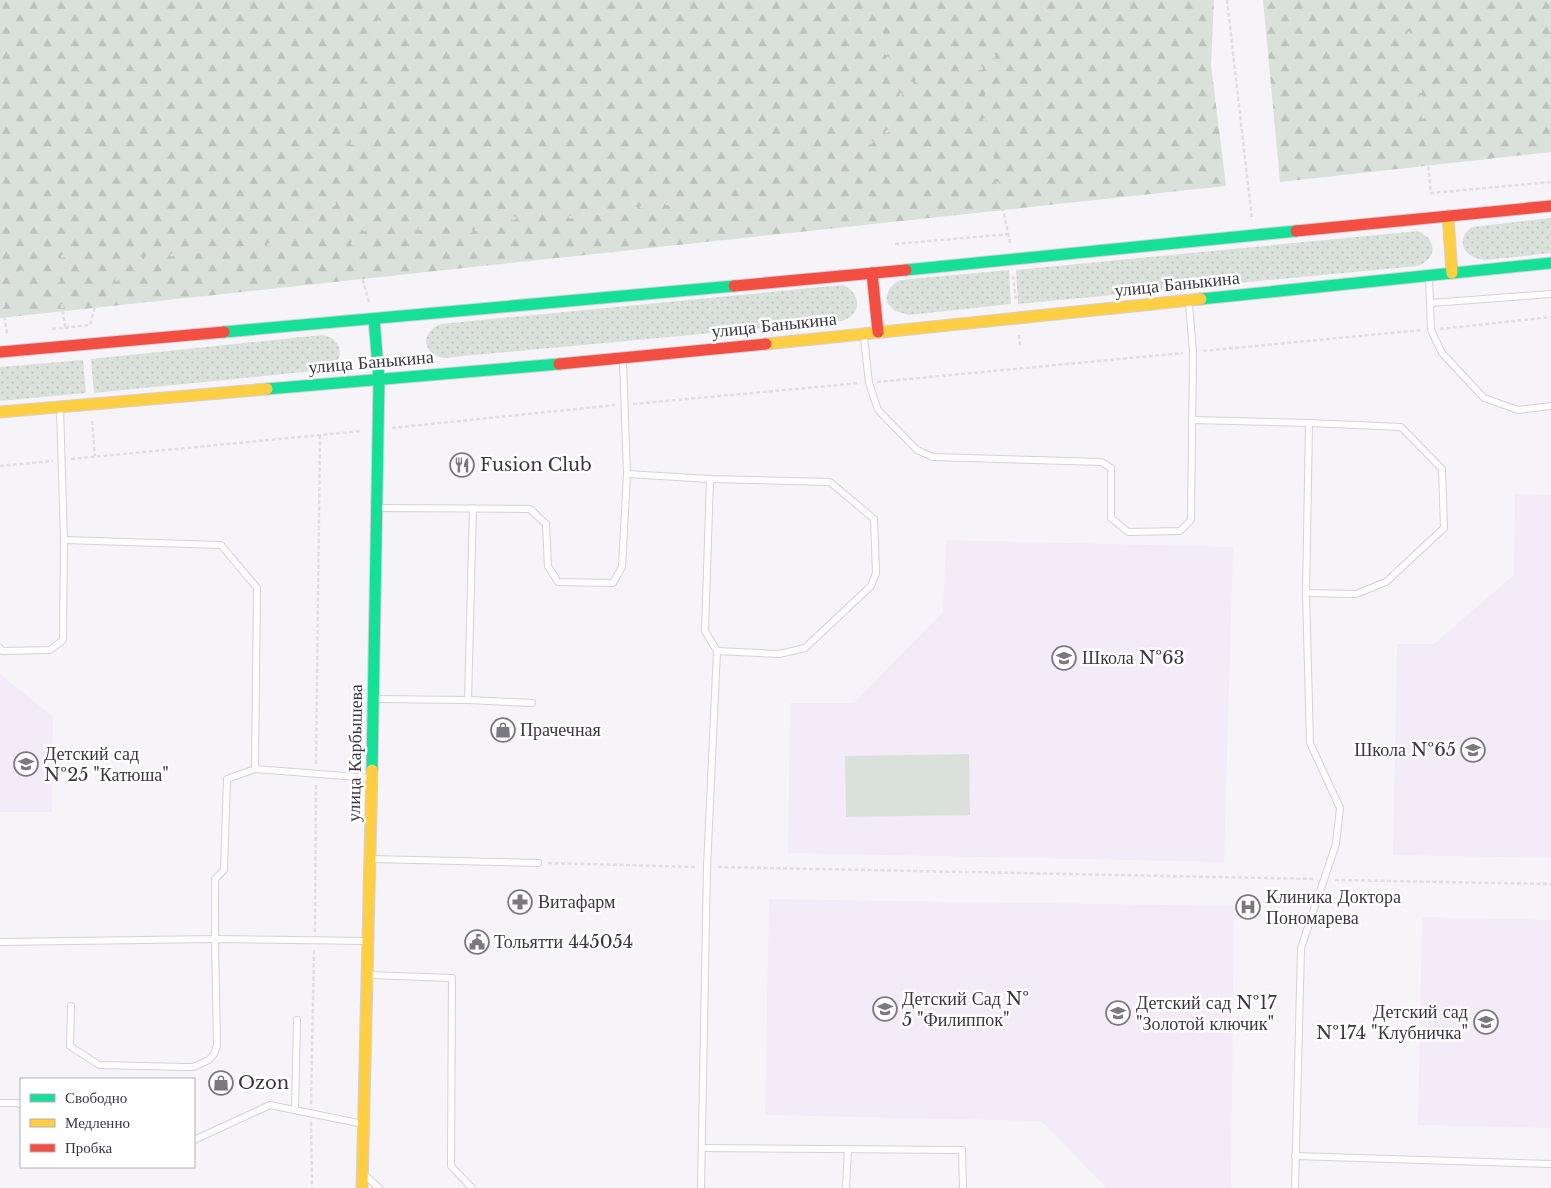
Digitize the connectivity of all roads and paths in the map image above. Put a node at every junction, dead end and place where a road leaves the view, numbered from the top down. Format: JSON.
{"nodes":[{"id":1,"x":383,"y":0,"type":"edge"},
{"id":2,"x":875,"y":0,"type":"edge"},
{"id":3,"x":1048,"y":0,"type":"edge"},
{"id":4,"x":1227,"y":0,"type":"edge"},
{"id":5,"x":1401,"y":0,"type":"edge"},
{"id":6,"x":989,"y":67,"type":"junction"},
{"id":7,"x":904,"y":86,"type":"junction"},
{"id":8,"x":1551,"y":182,"type":"edge"},
{"id":9,"x":340,"y":200,"type":"junction"},
{"id":10,"x":1551,"y":206,"type":"edge"},
{"id":11,"x":1448,"y":216,"type":"junction"},
{"id":12,"x":1010,"y":234,"type":"junction"},
{"id":13,"x":1254,"y":235,"type":"junction"},
{"id":14,"x":894,"y":244,"type":"dead end"},
{"id":15,"x":56,"y":259,"type":"junction"},
{"id":16,"x":1012,"y":259,"type":"junction"},
{"id":17,"x":124,"y":260,"type":"junction"},
{"id":18,"x":1551,"y":263,"type":"edge"},
{"id":19,"x":872,"y":273,"type":"junction"},
{"id":20,"x":1452,"y":273,"type":"junction"},
{"id":21,"x":1429,"y":276,"type":"junction"},
{"id":22,"x":0,"y":279,"type":"edge"},
{"id":23,"x":1551,"y":294,"type":"edge"},
{"id":24,"x":1189,"y":300,"type":"junction"},
{"id":25,"x":1431,"y":303,"type":"junction"},
{"id":26,"x":1551,"y":317,"type":"edge"},
{"id":27,"x":1017,"y":318,"type":"junction"},
{"id":28,"x":374,"y":319,"type":"junction"},
{"id":29,"x":90,"y":325,"type":"dead end"},
{"id":30,"x":65,"y":327,"type":"dead end"},
{"id":31,"x":1431,"y":330,"type":"junction"},
{"id":32,"x":878,"y":332,"type":"junction"},
{"id":33,"x":6,"y":333,"type":"dead end"},
{"id":34,"x":863,"y":334,"type":"junction"},
{"id":35,"x":1020,"y":346,"type":"dead end"},
{"id":36,"x":0,"y":352,"type":"edge"},
{"id":37,"x":1193,"y":352,"type":"junction"},
{"id":38,"x":623,"y":358,"type":"junction"},
{"id":39,"x":379,"y":379,"type":"junction"},
{"id":40,"x":869,"y":382,"type":"junction"},
{"id":41,"x":624,"y":404,"type":"junction"},
{"id":42,"x":60,"y":406,"type":"junction"},
{"id":43,"x":1551,"y":406,"type":"edge"},
{"id":44,"x":0,"y":412,"type":"edge"},
{"id":45,"x":1192,"y":420,"type":"junction"},
{"id":46,"x":92,"y":421,"type":"dead end"},
{"id":47,"x":1309,"y":423,"type":"junction"},
{"id":48,"x":378,"y":429,"type":"junction"},
{"id":49,"x":320,"y":434,"type":"junction"},
{"id":50,"x":95,"y":457,"type":"junction"},
{"id":51,"x":62,"y":460,"type":"junction"},
{"id":52,"x":0,"y":466,"type":"edge"},
{"id":53,"x":627,"y":474,"type":"junction"},
{"id":54,"x":710,"y":479,"type":"junction"},
{"id":55,"x":377,"y":508,"type":"junction"},
{"id":56,"x":474,"y":508,"type":"junction"},
{"id":57,"x":64,"y":540,"type":"junction"},
{"id":58,"x":1306,"y":593,"type":"junction"},
{"id":59,"x":0,"y":648,"type":"edge"},
{"id":60,"x":717,"y":651,"type":"junction"},
{"id":61,"x":374,"y":699,"type":"junction"},
{"id":62,"x":468,"y":700,"type":"junction"},
{"id":63,"x":532,"y":703,"type":"dead end"},
{"id":64,"x":255,"y":769,"type":"junction"},
{"id":65,"x":316,"y":774,"type":"junction"},
{"id":66,"x":372,"y":778,"type":"junction"},
{"id":67,"x":371,"y":859,"type":"junction"},
{"id":68,"x":538,"y":863,"type":"joint"},
{"id":69,"x":707,"y":867,"type":"junction"},
{"id":70,"x":1324,"y":880,"type":"junction"},
{"id":71,"x":1551,"y":884,"type":"edge"},
{"id":72,"x":215,"y":939,"type":"junction"},
{"id":73,"x":314,"y":940,"type":"junction"},
{"id":74,"x":369,"y":941,"type":"junction"},
{"id":75,"x":0,"y":942,"type":"edge"},
{"id":76,"x":368,"y":975,"type":"junction"},
{"id":77,"x":71,"y":1006,"type":"dead end"},
{"id":78,"x":297,"y":1020,"type":"dead end"},
{"id":79,"x":0,"y":1102,"type":"edge"},
{"id":80,"x":20,"y":1105,"type":"edge"},
{"id":81,"x":294,"y":1110,"type":"junction"},
{"id":82,"x":310,"y":1113,"type":"junction"},
{"id":83,"x":364,"y":1124,"type":"junction"},
{"id":84,"x":195,"y":1140,"type":"edge"},
{"id":85,"x":702,"y":1148,"type":"junction"},
{"id":86,"x":848,"y":1149,"type":"junction"},
{"id":87,"x":1295,"y":1156,"type":"junction"},
{"id":88,"x":1551,"y":1164,"type":"edge"},
{"id":89,"x":363,"y":1172,"type":"junction"},
{"id":90,"x":312,"y":1188,"type":"edge"},
{"id":91,"x":362,"y":1188,"type":"edge"},
{"id":92,"x":379,"y":1188,"type":"edge"},
{"id":93,"x":472,"y":1188,"type":"edge"},
{"id":94,"x":701,"y":1188,"type":"edge"},
{"id":95,"x":846,"y":1188,"type":"edge"},
{"id":96,"x":963,"y":1188,"type":"edge"},
{"id":97,"x":1295,"y":1188,"type":"edge"}],
"edges":[{"from":1,"to":9,"type":"path"},
{"from":2,"to":7,"type":"path"},
{"from":3,"to":6,"type":"path"},
{"from":4,"to":13,"type":"path"},
{"from":5,"to":8,"type":"path"},
{"from":6,"to":7,"type":"path"},
{"from":6,"to":12,"type":"path"},
{"from":7,"to":9,"type":"path"},
{"from":9,"to":17,"type":"path"},
{"from":9,"to":28,"type":"path"},
{"from":10,"to":11,"type":"main road"},
{"from":11,"to":13,"type":"main road"},
{"from":11,"to":20,"type":"main road"},
{"from":12,"to":14,"type":"path"},
{"from":12,"to":16,"type":"path"},
{"from":13,"to":16,"type":"main road"},
{"from":15,"to":17,"type":"path"},
{"from":15,"to":22,"type":"path"},
{"from":15,"to":30,"type":"path"},
{"from":16,"to":19,"type":"main road"},
{"from":16,"to":27,"type":"path"},
{"from":17,"to":29,"type":"path"},
{"from":18,"to":20,"type":"main road","name":"улица Баныкина"},
{"from":19,"to":28,"type":"main road"},
{"from":19,"to":32,"type":"main road"},
{"from":20,"to":21,"type":"main road","name":"улица Баныкина"},
{"from":21,"to":24,"type":"main road","name":"улица Баныкина"},
{"from":21,"to":25,"type":"lane"},
{"from":22,"to":33,"type":"path"},
{"from":23,"to":25,"type":"lane"},
{"from":24,"to":27,"type":"main road","name":"улица Баныкина"},
{"from":24,"to":37,"type":"lane"},
{"from":25,"to":31,"type":"lane"},
{"from":26,"to":31,"type":"path"},
{"from":27,"to":32,"type":"main road","name":"улица Баныкина"},
{"from":27,"to":35,"type":"path"},
{"from":28,"to":36,"type":"main road"},
{"from":28,"to":39,"type":"main road","name":"улица Карбышева"},
{"from":31,"to":37,"type":"path"},
{"from":31,"to":43,"type":"lane"},
{"from":32,"to":34,"type":"main road","name":"улица Баныкина"},
{"from":34,"to":38,"type":"main road","name":"улица Баныкина"},
{"from":34,"to":40,"type":"lane"},
{"from":37,"to":40,"type":"path"},
{"from":37,"to":45,"type":"lane"},
{"from":38,"to":39,"type":"main road","name":"улица Баныкина"},
{"from":38,"to":41,"type":"lane"},
{"from":39,"to":42,"type":"main road","name":"улица Баныкина"},
{"from":39,"to":48,"type":"main road","name":"улица Карбышева"},
{"from":40,"to":41,"type":"path"},
{"from":40,"to":45,"type":"lane"},
{"from":41,"to":48,"type":"path"},
{"from":41,"to":53,"type":"lane"},
{"from":42,"to":44,"type":"main road","name":"улица Баныкина"},
{"from":42,"to":51,"type":"lane"},
{"from":45,"to":47,"type":"lane"},
{"from":46,"to":50,"type":"path"},
{"from":47,"to":58,"type":"lane"},
{"from":47,"to":58,"type":"lane"},
{"from":48,"to":49,"type":"path"},
{"from":48,"to":55,"type":"main road","name":"улица Карбышева"},
{"from":49,"to":50,"type":"path"},
{"from":49,"to":65,"type":"path"},
{"from":50,"to":51,"type":"path"},
{"from":51,"to":52,"type":"path"},
{"from":51,"to":57,"type":"lane"},
{"from":53,"to":54,"type":"lane"},
{"from":53,"to":56,"type":"lane"},
{"from":54,"to":60,"type":"lane"},
{"from":54,"to":60,"type":"lane"},
{"from":55,"to":56,"type":"lane"},
{"from":55,"to":61,"type":"main road","name":"улица Карбышева"},
{"from":56,"to":62,"type":"lane"},
{"from":57,"to":59,"type":"lane"},
{"from":57,"to":64,"type":"lane"},
{"from":58,"to":70,"type":"lane"},
{"from":60,"to":69,"type":"lane"},
{"from":61,"to":62,"type":"lane"},
{"from":61,"to":66,"type":"main road","name":"улица Карбышева"},
{"from":62,"to":63,"type":"lane"},
{"from":64,"to":65,"type":"lane"},
{"from":64,"to":72,"type":"lane"},
{"from":65,"to":66,"type":"lane"},
{"from":65,"to":73,"type":"path"},
{"from":66,"to":67,"type":"main road","name":"улица Карбышева"},
{"from":67,"to":68,"type":"lane"},
{"from":67,"to":74,"type":"main road","name":"улица Карбышева"},
{"from":68,"to":69,"type":"path"},
{"from":69,"to":70,"type":"path"},
{"from":69,"to":85,"type":"lane"},
{"from":70,"to":71,"type":"path"},
{"from":70,"to":87,"type":"lane"},
{"from":72,"to":73,"type":"lane"},
{"from":72,"to":75,"type":"lane"},
{"from":72,"to":77,"type":"lane"},
{"from":73,"to":74,"type":"lane"},
{"from":73,"to":82,"type":"path"},
{"from":74,"to":76,"type":"main road","name":"улица Карбышева"},
{"from":76,"to":83,"type":"main road","name":"улица Карбышева"},
{"from":76,"to":93,"type":"lane"},
{"from":78,"to":81,"type":"lane"},
{"from":79,"to":80,"type":"lane"},
{"from":81,"to":82,"type":"lane"},
{"from":81,"to":84,"type":"lane"},
{"from":82,"to":83,"type":"lane"},
{"from":82,"to":90,"type":"path"},
{"from":83,"to":89,"type":"main road","name":"улица Карбышева"},
{"from":85,"to":86,"type":"lane"},
{"from":85,"to":94,"type":"lane"},
{"from":86,"to":95,"type":"lane"},
{"from":86,"to":96,"type":"lane"},
{"from":87,"to":88,"type":"lane"},
{"from":87,"to":97,"type":"lane"},
{"from":89,"to":91,"type":"main road","name":"улица Карбышева"},
{"from":89,"to":92,"type":"lane"}]}
